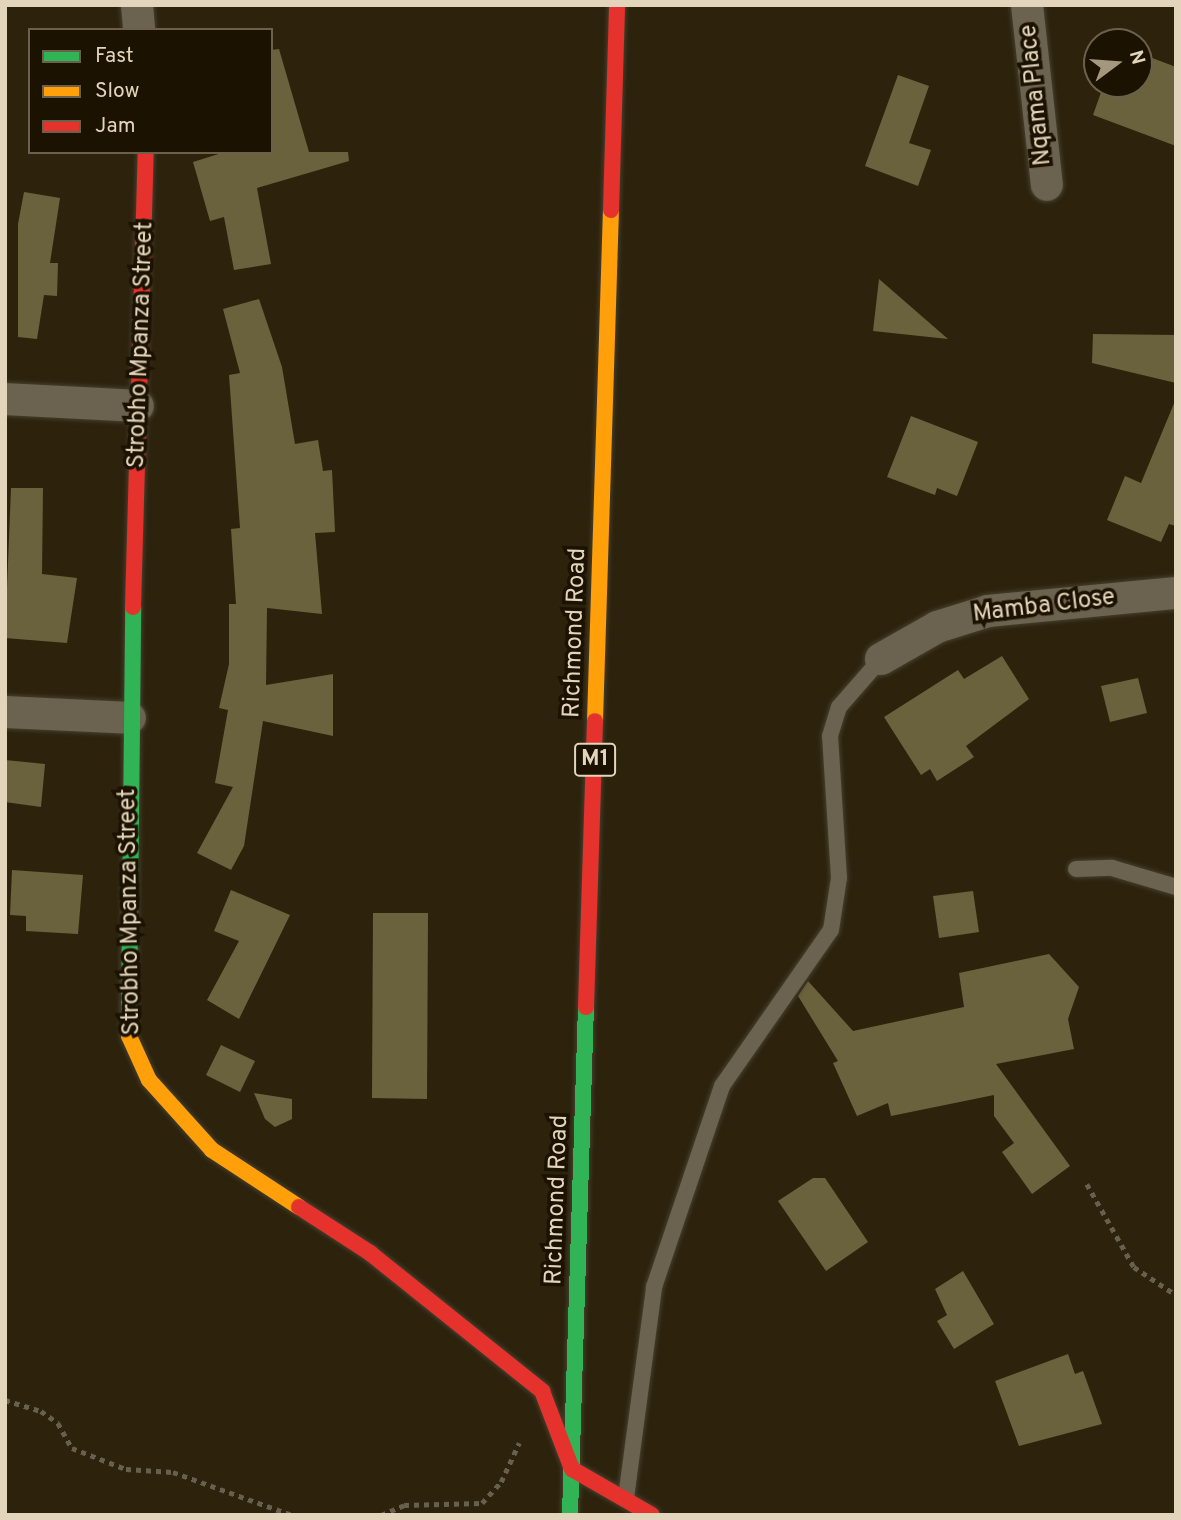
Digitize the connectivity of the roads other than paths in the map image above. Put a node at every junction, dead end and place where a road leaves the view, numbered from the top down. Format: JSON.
{"nodes":[{"id":1,"x":136,"y":5,"type":"edge"},
{"id":2,"x":617,"y":5,"type":"edge"},
{"id":3,"x":1027,"y":5,"type":"edge"},
{"id":4,"x":139,"y":28,"type":"edge"},
{"id":5,"x":146,"y":154,"type":"edge"},
{"id":6,"x":1047,"y":185,"type":"dead end"},
{"id":7,"x":5,"y":399,"type":"edge"},
{"id":8,"x":138,"y":406,"type":"junction"},
{"id":9,"x":1176,"y":593,"type":"edge"},
{"id":10,"x":881,"y":659,"type":"joint"},
{"id":11,"x":5,"y":712,"type":"edge"},
{"id":12,"x":130,"y":718,"type":"junction"},
{"id":13,"x":1076,"y":869,"type":"dead end"},
{"id":14,"x":1176,"y":887,"type":"edge"},
{"id":15,"x":572,"y":1469,"type":"junction"},
{"id":16,"x":626,"y":1501,"type":"junction"},
{"id":17,"x":570,"y":1515,"type":"edge"},
{"id":18,"x":652,"y":1515,"type":"edge"}],
"edges":[{"from":1,"to":4,"type":"street"},
{"from":2,"to":15,"type":"main road","name":"Richmond Road","number":"M1"},
{"from":3,"to":6,"type":"street","name":"Nqama Place"},
{"from":5,"to":8,"type":"main road","name":"Strobho Mpanza Street"},
{"from":7,"to":8,"type":"street"},
{"from":8,"to":12,"type":"main road","name":"Strobho Mpanza Street"},
{"from":9,"to":10,"type":"street","name":"Mamba Close"},
{"from":10,"to":16,"type":"lane"},
{"from":11,"to":12,"type":"street"},
{"from":12,"to":15,"type":"main road","name":"Strobho Mpanza Street"},
{"from":13,"to":14,"type":"lane"},
{"from":15,"to":16,"type":"main road"},
{"from":15,"to":17,"type":"main road","name":"Richmond Road","number":"M1"},
{"from":16,"to":18,"type":"main road"}]}
